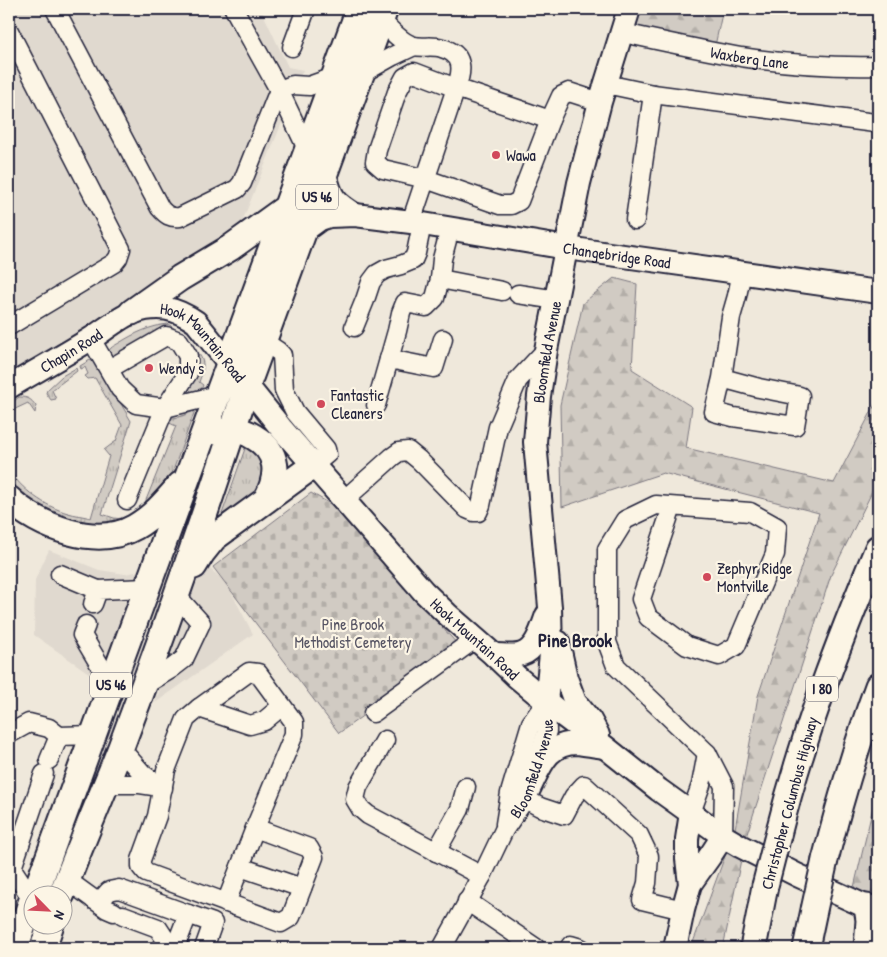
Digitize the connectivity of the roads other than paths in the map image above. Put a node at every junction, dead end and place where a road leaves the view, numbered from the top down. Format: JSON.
{"nodes":[{"id":1,"x":55,"y":9,"type":"edge"},
{"id":2,"x":234,"y":9,"type":"edge"},
{"id":3,"x":306,"y":9,"type":"edge"},
{"id":4,"x":359,"y":9,"type":"edge"},
{"id":5,"x":629,"y":9,"type":"edge"},
{"id":6,"x":383,"y":14,"type":"edge"},
{"id":7,"x":9,"y":31,"type":"edge"},
{"id":8,"x":622,"y":33,"type":"junction"},
{"id":9,"x":414,"y":46,"type":"junction"},
{"id":10,"x":292,"y":47,"type":"dead end"},
{"id":11,"x":878,"y":66,"type":"edge"},
{"id":12,"x":361,"y":74,"type":"junction"},
{"id":13,"x":334,"y":77,"type":"junction"},
{"id":14,"x":456,"y":88,"type":"junction"},
{"id":15,"x":280,"y":90,"type":"junction"},
{"id":16,"x":603,"y":93,"type":"junction"},
{"id":17,"x":652,"y":94,"type":"junction"},
{"id":18,"x":550,"y":120,"type":"junction"},
{"id":19,"x":875,"y":124,"type":"dead end"},
{"id":20,"x":308,"y":151,"type":"junction"},
{"id":21,"x":325,"y":174,"type":"junction"},
{"id":22,"x":426,"y":179,"type":"junction"},
{"id":23,"x":287,"y":207,"type":"junction"},
{"id":24,"x":355,"y":215,"type":"junction"},
{"id":25,"x":635,"y":220,"type":"dead end"},
{"id":26,"x":417,"y":223,"type":"junction"},
{"id":27,"x":450,"y":229,"type":"junction"},
{"id":28,"x":305,"y":230,"type":"junction"},
{"id":29,"x":567,"y":248,"type":"junction"},
{"id":30,"x":742,"y":272,"type":"junction"},
{"id":31,"x":440,"y":279,"type":"junction"},
{"id":32,"x":878,"y":292,"type":"edge"},
{"id":33,"x":556,"y":300,"type":"junction"},
{"id":34,"x":132,"y":312,"type":"junction"},
{"id":35,"x":9,"y":326,"type":"edge"},
{"id":36,"x":354,"y":327,"type":"dead end"},
{"id":37,"x":91,"y":339,"type":"junction"},
{"id":38,"x":443,"y":339,"type":"dead end"},
{"id":39,"x":263,"y":341,"type":"junction"},
{"id":40,"x":546,"y":350,"type":"junction"},
{"id":41,"x":389,"y":359,"type":"junction"},
{"id":42,"x":229,"y":363,"type":"junction"},
{"id":43,"x":109,"y":369,"type":"junction"},
{"id":44,"x":722,"y":378,"type":"junction"},
{"id":45,"x":247,"y":386,"type":"junction"},
{"id":46,"x":9,"y":387,"type":"edge"},
{"id":47,"x":218,"y":395,"type":"junction"},
{"id":48,"x":376,"y":405,"type":"dead end"},
{"id":49,"x":165,"y":408,"type":"junction"},
{"id":50,"x":232,"y":430,"type":"junction"},
{"id":51,"x":203,"y":434,"type":"junction"},
{"id":52,"x":314,"y":466,"type":"junction"},
{"id":53,"x":188,"y":475,"type":"junction"},
{"id":54,"x":9,"y":498,"type":"edge"},
{"id":55,"x":127,"y":500,"type":"dead end"},
{"id":56,"x":266,"y":500,"type":"junction"},
{"id":57,"x":344,"y":500,"type":"junction"},
{"id":58,"x":672,"y":507,"type":"junction"},
{"id":59,"x":878,"y":548,"type":"edge"},
{"id":60,"x":60,"y":574,"type":"dead end"},
{"id":61,"x":147,"y":588,"type":"junction"},
{"id":62,"x":176,"y":595,"type":"junction"},
{"id":63,"x":550,"y":607,"type":"junction"},
{"id":64,"x":86,"y":625,"type":"dead end"},
{"id":65,"x":475,"y":639,"type":"junction"},
{"id":66,"x":494,"y":655,"type":"junction"},
{"id":67,"x":111,"y":684,"type":"junction"},
{"id":68,"x":143,"y":686,"type":"junction"},
{"id":69,"x":878,"y":686,"type":"edge"},
{"id":70,"x":546,"y":702,"type":"junction"},
{"id":71,"x":282,"y":706,"type":"junction"},
{"id":72,"x":199,"y":708,"type":"junction"},
{"id":73,"x":373,"y":713,"type":"dead end"},
{"id":74,"x":9,"y":734,"type":"edge"},
{"id":75,"x":93,"y":735,"type":"junction"},
{"id":76,"x":59,"y":736,"type":"junction"},
{"id":77,"x":385,"y":740,"type":"dead end"},
{"id":78,"x":605,"y":747,"type":"junction"},
{"id":79,"x":120,"y":748,"type":"junction"},
{"id":80,"x":707,"y":754,"type":"junction"},
{"id":81,"x":106,"y":784,"type":"junction"},
{"id":82,"x":466,"y":786,"type":"dead end"},
{"id":83,"x":163,"y":788,"type":"junction"},
{"id":84,"x":527,"y":796,"type":"junction"},
{"id":85,"x":691,"y":813,"type":"junction"},
{"id":86,"x":255,"y":828,"type":"junction"},
{"id":87,"x":504,"y":830,"type":"junction"},
{"id":88,"x":723,"y":836,"type":"junction"},
{"id":89,"x":436,"y":852,"type":"junction"},
{"id":90,"x":10,"y":866,"type":"edge"},
{"id":91,"x":240,"y":867,"type":"junction"},
{"id":92,"x":482,"y":876,"type":"junction"},
{"id":93,"x":39,"y":884,"type":"edge"},
{"id":94,"x":66,"y":884,"type":"edge"},
{"id":95,"x":690,"y":884,"type":"junction"},
{"id":96,"x":22,"y":885,"type":"edge"},
{"id":97,"x":302,"y":888,"type":"junction"},
{"id":98,"x":72,"y":890,"type":"edge"},
{"id":99,"x":94,"y":900,"type":"junction"},
{"id":100,"x":226,"y":902,"type":"junction"},
{"id":101,"x":467,"y":902,"type":"junction"},
{"id":102,"x":683,"y":910,"type":"junction"},
{"id":103,"x":873,"y":910,"type":"edge"},
{"id":104,"x":188,"y":914,"type":"junction"},
{"id":105,"x":22,"y":928,"type":"edge"},
{"id":106,"x":48,"y":934,"type":"edge"},
{"id":107,"x":15,"y":948,"type":"edge"},
{"id":108,"x":43,"y":948,"type":"edge"},
{"id":109,"x":171,"y":948,"type":"edge"},
{"id":110,"x":175,"y":948,"type":"edge"},
{"id":111,"x":204,"y":948,"type":"edge"},
{"id":112,"x":442,"y":948,"type":"edge"},
{"id":113,"x":536,"y":948,"type":"edge"},
{"id":114,"x":569,"y":948,"type":"edge"},
{"id":115,"x":582,"y":948,"type":"edge"},
{"id":116,"x":675,"y":948,"type":"edge"},
{"id":117,"x":753,"y":948,"type":"edge"},
{"id":118,"x":806,"y":948,"type":"edge"},
{"id":119,"x":867,"y":948,"type":"edge"}],
"edges":[{"from":1,"to":15,"type":"street"},
{"from":2,"to":15,"type":"street"},
{"from":3,"to":10,"type":"street"},
{"from":4,"to":13,"type":"highway","number":"US 46"},
{"from":5,"to":8,"type":"main road","name":"Bloomfield Avenue"},
{"from":6,"to":9,"type":"street"},
{"from":6,"to":12,"type":"highway","number":"US 46"},
{"from":7,"to":35,"type":"street"},
{"from":8,"to":11,"type":"street","name":"Waxberg Lane"},
{"from":8,"to":16,"type":"main road","name":"Bloomfield Avenue"},
{"from":9,"to":12,"type":"street"},
{"from":9,"to":14,"type":"street"},
{"from":12,"to":21,"type":"highway","number":"US 46"},
{"from":13,"to":15,"type":"street"},
{"from":13,"to":20,"type":"highway","number":"US 46"},
{"from":14,"to":18,"type":"street"},
{"from":14,"to":22,"type":"street"},
{"from":14,"to":22,"type":"street"},
{"from":15,"to":20,"type":"street"},
{"from":16,"to":17,"type":"street"},
{"from":16,"to":18,"type":"street"},
{"from":16,"to":29,"type":"main road","name":"Bloomfield Avenue"},
{"from":17,"to":19,"type":"street"},
{"from":17,"to":25,"type":"street"},
{"from":18,"to":22,"type":"street"},
{"from":20,"to":23,"type":"highway","number":"US 46"},
{"from":21,"to":24,"type":"main road","name":"Changebridge Road"},
{"from":21,"to":28,"type":"highway","number":"US 46"},
{"from":22,"to":26,"type":"street"},
{"from":23,"to":34,"type":"highway"},
{"from":23,"to":42,"type":"highway","number":"US 46"},
{"from":24,"to":26,"type":"main road","name":"Changebridge Road"},
{"from":24,"to":28,"type":"main road","name":"Changebridge Road"},
{"from":26,"to":27,"type":"main road","name":"Changebridge Road"},
{"from":26,"to":36,"type":"street"},
{"from":27,"to":29,"type":"main road","name":"Changebridge Road"},
{"from":27,"to":31,"type":"street"},
{"from":28,"to":39,"type":"highway","number":"US 46"},
{"from":29,"to":30,"type":"main road","name":"Changebridge Road"},
{"from":29,"to":33,"type":"main road","name":"Bloomfield Avenue"},
{"from":30,"to":32,"type":"main road","name":"Changebridge Road"},
{"from":30,"to":44,"type":"street"},
{"from":31,"to":33,"type":"street"},
{"from":31,"to":41,"type":"street"},
{"from":33,"to":40,"type":"main road","name":"Bloomfield Avenue"},
{"from":34,"to":37,"type":"main road","name":"Chapin Road"},
{"from":34,"to":42,"type":"main road","name":"Hook Mountain Road"},
{"from":37,"to":43,"type":"street"},
{"from":37,"to":46,"type":"main road","name":"Chapin Road"},
{"from":38,"to":41,"type":"street"},
{"from":39,"to":45,"type":"highway","number":"US 46"},
{"from":39,"to":52,"type":"street"},
{"from":40,"to":57,"type":"street"},
{"from":40,"to":63,"type":"main road","name":"Bloomfield Avenue"},
{"from":41,"to":48,"type":"street"},
{"from":42,"to":45,"type":"main road","name":"Hook Mountain Road"},
{"from":42,"to":47,"type":"highway","number":"US 46"},
{"from":43,"to":49,"type":"street"},
{"from":43,"to":49,"type":"street"},
{"from":44,"to":44,"type":"street"},
{"from":45,"to":50,"type":"highway","number":"US 46"},
{"from":45,"to":52,"type":"main road","name":"Hook Mountain Road"},
{"from":47,"to":49,"type":"street"},
{"from":47,"to":51,"type":"highway","number":"US 46"},
{"from":49,"to":55,"type":"street"},
{"from":50,"to":51,"type":"highway"},
{"from":50,"to":56,"type":"highway"},
{"from":50,"to":62,"type":"highway","number":"US 46"},
{"from":51,"to":53,"type":"highway","number":"US 46"},
{"from":52,"to":56,"type":"highway"},
{"from":52,"to":57,"type":"main road","name":"Hook Mountain Road"},
{"from":53,"to":54,"type":"highway"},
{"from":53,"to":61,"type":"highway","number":"US 46"},
{"from":56,"to":62,"type":"highway"},
{"from":57,"to":65,"type":"main road","name":"Hook Mountain Road"},
{"from":58,"to":58,"type":"street"},
{"from":58,"to":80,"type":"street"},
{"from":59,"to":117,"type":"highway","name":"Christopher Columbus Highway","number":"I 80","bridge":true},
{"from":60,"to":61,"type":"street"},
{"from":61,"to":67,"type":"highway","number":"US 46"},
{"from":62,"to":68,"type":"highway","number":"US 46"},
{"from":62,"to":68,"type":"street"},
{"from":63,"to":66,"type":"main road"},
{"from":63,"to":70,"type":"main road","name":"Bloomfield Avenue"},
{"from":63,"to":78,"type":"main road"},
{"from":64,"to":67,"type":"street"},
{"from":65,"to":66,"type":"main road","name":"Hook Mountain Road"},
{"from":65,"to":73,"type":"street"},
{"from":66,"to":70,"type":"main road","name":"Hook Mountain Road"},
{"from":67,"to":75,"type":"highway","number":"US 46"},
{"from":68,"to":79,"type":"highway","number":"US 46"},
{"from":69,"to":118,"type":"highway","bridge":true},
{"from":70,"to":78,"type":"main road","name":"Hook Mountain Road"},
{"from":70,"to":84,"type":"street","name":"Bloomfield Avenue"},
{"from":70,"to":87,"type":"street","name":"Bloomfield Avenue"},
{"from":71,"to":72,"type":"street"},
{"from":71,"to":72,"type":"street"},
{"from":71,"to":86,"type":"street"},
{"from":72,"to":83,"type":"street"},
{"from":74,"to":76,"type":"street"},
{"from":75,"to":76,"type":"street"},
{"from":75,"to":93,"type":"highway","number":"US 46"},
{"from":76,"to":90,"type":"street"},
{"from":77,"to":89,"type":"street"},
{"from":78,"to":84,"type":"main road"},
{"from":78,"to":85,"type":"main road","name":"Hook Mountain Road"},
{"from":79,"to":81,"type":"highway","number":"US 46"},
{"from":79,"to":83,"type":"street"},
{"from":80,"to":85,"type":"street"},
{"from":80,"to":88,"type":"street"},
{"from":81,"to":83,"type":"street"},
{"from":81,"to":94,"type":"highway","number":"US 46"},
{"from":82,"to":89,"type":"street"},
{"from":83,"to":100,"type":"street"},
{"from":84,"to":87,"type":"street","name":"Bloomfield Avenue"},
{"from":84,"to":102,"type":"street"},
{"from":85,"to":88,"type":"main road","name":"Hook Mountain Road"},
{"from":85,"to":95,"type":"main road"},
{"from":86,"to":91,"type":"street"},
{"from":86,"to":97,"type":"street"},
{"from":87,"to":92,"type":"street","name":"Bloomfield Avenue"},
{"from":88,"to":95,"type":"main road"},
{"from":88,"to":103,"type":"main road","name":"Hook Mountain Road"},
{"from":89,"to":92,"type":"street"},
{"from":90,"to":96,"type":"street"},
{"from":91,"to":97,"type":"street"},
{"from":91,"to":100,"type":"street"},
{"from":92,"to":101,"type":"street","name":"Bloomfield Avenue"},
{"from":95,"to":102,"type":"main road"},
{"from":97,"to":100,"type":"street"},
{"from":98,"to":99,"type":"street"},
{"from":99,"to":104,"type":"street"},
{"from":99,"to":109,"type":"street"},
{"from":101,"to":112,"type":"street","name":"Bloomfield Avenue"},
{"from":101,"to":113,"type":"street"},
{"from":102,"to":116,"type":"main road"},
{"from":103,"to":119,"type":"highway"},
{"from":104,"to":110,"type":"street"},
{"from":104,"to":111,"type":"street"},
{"from":105,"to":107,"type":"highway"},
{"from":106,"to":108,"type":"highway"},
{"from":114,"to":115,"type":"street"}]}
